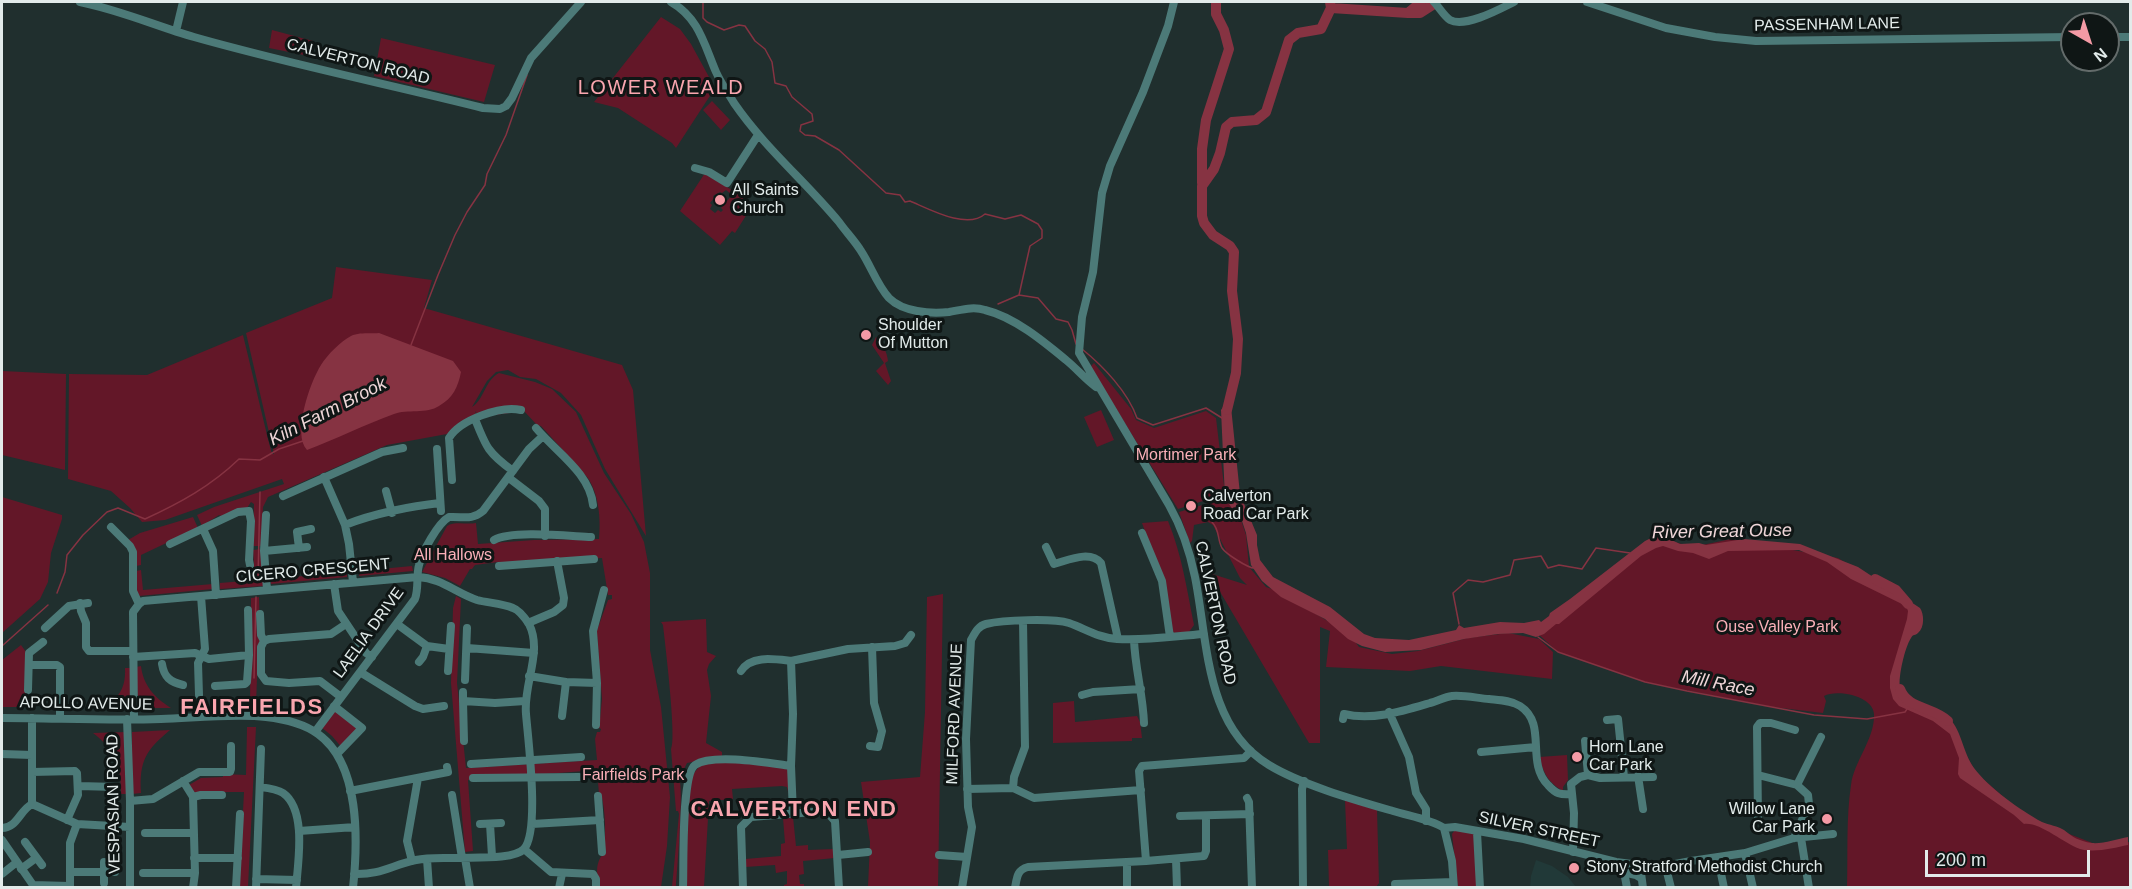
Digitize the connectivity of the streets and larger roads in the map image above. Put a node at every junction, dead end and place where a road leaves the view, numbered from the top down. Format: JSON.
{"nodes":[{"id":1,"x":80,"y":2,"type":"edge"},
{"id":2,"x":183,"y":2,"type":"edge"},
{"id":3,"x":581,"y":2,"type":"edge"},
{"id":4,"x":671,"y":2,"type":"edge"},
{"id":5,"x":1174,"y":2,"type":"edge"},
{"id":6,"x":1434,"y":2,"type":"edge"},
{"id":7,"x":1514,"y":2,"type":"edge"},
{"id":8,"x":1587,"y":2,"type":"edge"},
{"id":9,"x":176,"y":31,"type":"junction"},
{"id":10,"x":2060,"y":37,"type":"edge"},
{"id":11,"x":758,"y":135,"type":"junction"},
{"id":12,"x":695,"y":168,"type":"dead end"},
{"id":13,"x":1079,"y":348,"type":"junction"},
{"id":14,"x":1066,"y":360,"type":"junction"},
{"id":15,"x":1101,"y":391,"type":"junction"},
{"id":16,"x":521,"y":410,"type":"dead end"},
{"id":17,"x":475,"y":419,"type":"junction"},
{"id":18,"x":536,"y":428,"type":"dead end"},
{"id":19,"x":543,"y":436,"type":"junction"},
{"id":20,"x":403,"y":448,"type":"dead end"},
{"id":21,"x":437,"y":449,"type":"dead end"},
{"id":22,"x":511,"y":474,"type":"junction"},
{"id":23,"x":324,"y":477,"type":"junction"},
{"id":24,"x":452,"y":480,"type":"dead end"},
{"id":25,"x":386,"y":489,"type":"dead end"},
{"id":26,"x":283,"y":496,"type":"dead end"},
{"id":27,"x":593,"y":505,"type":"dead end"},
{"id":28,"x":392,"y":513,"type":"junction"},
{"id":29,"x":266,"y":515,"type":"dead end"},
{"id":30,"x":345,"y":525,"type":"junction"},
{"id":31,"x":111,"y":527,"type":"dead end"},
{"id":32,"x":203,"y":529,"type":"junction"},
{"id":33,"x":311,"y":529,"type":"dead end"},
{"id":34,"x":1142,"y":533,"type":"dead end"},
{"id":35,"x":545,"y":536,"type":"junction"},
{"id":36,"x":591,"y":537,"type":"dead end"},
{"id":37,"x":494,"y":540,"type":"dead end"},
{"id":38,"x":170,"y":544,"type":"dead end"},
{"id":39,"x":1046,"y":547,"type":"dead end"},
{"id":40,"x":264,"y":550,"type":"junction"},
{"id":41,"x":594,"y":559,"type":"dead end"},
{"id":42,"x":557,"y":561,"type":"junction"},
{"id":43,"x":250,"y":565,"type":"dead end"},
{"id":44,"x":499,"y":566,"type":"dead end"},
{"id":45,"x":418,"y":577,"type":"junction"},
{"id":46,"x":353,"y":582,"type":"junction"},
{"id":47,"x":334,"y":584,"type":"junction"},
{"id":48,"x":267,"y":590,"type":"junction"},
{"id":49,"x":604,"y":590,"type":"dead end"},
{"id":50,"x":216,"y":595,"type":"junction"},
{"id":51,"x":201,"y":596,"type":"junction"},
{"id":52,"x":139,"y":604,"type":"junction"},
{"id":53,"x":248,"y":610,"type":"dead end"},
{"id":54,"x":260,"y":614,"type":"dead end"},
{"id":55,"x":1023,"y":621,"type":"junction"},
{"id":56,"x":528,"y":623,"type":"junction"},
{"id":57,"x":346,"y":624,"type":"junction"},
{"id":58,"x":397,"y":624,"type":"junction"},
{"id":59,"x":451,"y":626,"type":"dead end"},
{"id":60,"x":45,"y":628,"type":"dead end"},
{"id":61,"x":467,"y":628,"type":"dead end"},
{"id":62,"x":1204,"y":634,"type":"junction"},
{"id":63,"x":911,"y":635,"type":"dead end"},
{"id":64,"x":1170,"y":637,"type":"junction"},
{"id":65,"x":1118,"y":639,"type":"junction"},
{"id":66,"x":1134,"y":640,"type":"junction"},
{"id":67,"x":264,"y":641,"type":"junction"},
{"id":68,"x":44,"y":642,"type":"dead end"},
{"id":69,"x":427,"y":646,"type":"junction"},
{"id":70,"x":872,"y":647,"type":"junction"},
{"id":71,"x":467,"y":648,"type":"junction"},
{"id":72,"x":449,"y":649,"type":"junction"},
{"id":73,"x":534,"y":653,"type":"junction"},
{"id":74,"x":133,"y":654,"type":"junction"},
{"id":75,"x":249,"y":655,"type":"junction"},
{"id":76,"x":202,"y":656,"type":"junction"},
{"id":77,"x":372,"y":657,"type":"junction"},
{"id":78,"x":736,"y":657,"type":"dead end"},
{"id":79,"x":161,"y":659,"type":"junction"},
{"id":80,"x":791,"y":661,"type":"junction"},
{"id":81,"x":419,"y":662,"type":"dead end"},
{"id":82,"x":29,"y":665,"type":"junction"},
{"id":83,"x":448,"y":671,"type":"dead end"},
{"id":84,"x":360,"y":672,"type":"junction"},
{"id":85,"x":529,"y":676,"type":"junction"},
{"id":86,"x":465,"y":680,"type":"dead end"},
{"id":87,"x":566,"y":682,"type":"junction"},
{"id":88,"x":597,"y":683,"type":"junction"},
{"id":89,"x":183,"y":685,"type":"dead end"},
{"id":90,"x":215,"y":686,"type":"dead end"},
{"id":91,"x":1140,"y":689,"type":"junction"},
{"id":92,"x":28,"y":690,"type":"dead end"},
{"id":93,"x":199,"y":695,"type":"dead end"},
{"id":94,"x":1082,"y":695,"type":"dead end"},
{"id":95,"x":341,"y":697,"type":"junction"},
{"id":96,"x":525,"y":701,"type":"junction"},
{"id":97,"x":334,"y":706,"type":"junction"},
{"id":98,"x":444,"y":706,"type":"dead end"},
{"id":99,"x":1389,"y":712,"type":"junction"},
{"id":100,"x":1344,"y":714,"type":"dead end"},
{"id":101,"x":562,"y":716,"type":"dead end"},
{"id":102,"x":2,"y":718,"type":"edge"},
{"id":103,"x":32,"y":718,"type":"junction"},
{"id":104,"x":60,"y":718,"type":"junction"},
{"id":105,"x":1141,"y":718,"type":"dead end"},
{"id":106,"x":131,"y":719,"type":"junction"},
{"id":107,"x":1607,"y":720,"type":"dead end"},
{"id":108,"x":596,"y":725,"type":"dead end"},
{"id":109,"x":1795,"y":730,"type":"dead end"},
{"id":110,"x":315,"y":732,"type":"junction"},
{"id":111,"x":464,"y":741,"type":"dead end"},
{"id":112,"x":1585,"y":741,"type":"dead end"},
{"id":113,"x":1822,"y":743,"type":"dead end"},
{"id":114,"x":231,"y":746,"type":"dead end"},
{"id":115,"x":870,"y":746,"type":"dead end"},
{"id":116,"x":1536,"y":747,"type":"junction"},
{"id":117,"x":261,"y":749,"type":"dead end"},
{"id":118,"x":1251,"y":752,"type":"junction"},
{"id":119,"x":1481,"y":752,"type":"dead end"},
{"id":120,"x":2,"y":754,"type":"edge"},
{"id":121,"x":337,"y":754,"type":"junction"},
{"id":122,"x":32,"y":755,"type":"junction"},
{"id":123,"x":581,"y":757,"type":"dead end"},
{"id":124,"x":531,"y":760,"type":"junction"},
{"id":125,"x":471,"y":764,"type":"dead end"},
{"id":126,"x":791,"y":766,"type":"junction"},
{"id":127,"x":447,"y":767,"type":"dead end"},
{"id":128,"x":32,"y":772,"type":"junction"},
{"id":129,"x":1588,"y":775,"type":"junction"},
{"id":130,"x":1758,"y":775,"type":"junction"},
{"id":131,"x":1638,"y":776,"type":"junction"},
{"id":132,"x":579,"y":777,"type":"dead end"},
{"id":133,"x":1624,"y":777,"type":"junction"},
{"id":134,"x":1653,"y":777,"type":"dead end"},
{"id":135,"x":418,"y":778,"type":"junction"},
{"id":136,"x":473,"y":778,"type":"dead end"},
{"id":137,"x":530,"y":778,"type":"junction"},
{"id":138,"x":183,"y":781,"type":"junction"},
{"id":139,"x":1304,"y":781,"type":"junction"},
{"id":140,"x":79,"y":786,"type":"junction"},
{"id":141,"x":1797,"y":786,"type":"junction"},
{"id":142,"x":116,"y":787,"type":"dead end"},
{"id":143,"x":261,"y":787,"type":"junction"},
{"id":144,"x":1012,"y":788,"type":"junction"},
{"id":145,"x":967,"y":789,"type":"junction"},
{"id":146,"x":1141,"y":790,"type":"junction"},
{"id":147,"x":350,"y":791,"type":"junction"},
{"id":148,"x":1572,"y":794,"type":"junction"},
{"id":149,"x":222,"y":795,"type":"dead end"},
{"id":150,"x":452,"y":795,"type":"dead end"},
{"id":151,"x":598,"y":796,"type":"dead end"},
{"id":152,"x":193,"y":797,"type":"junction"},
{"id":153,"x":1247,"y":798,"type":"dead end"},
{"id":154,"x":130,"y":801,"type":"junction"},
{"id":155,"x":32,"y":804,"type":"junction"},
{"id":156,"x":1643,"y":809,"type":"dead end"},
{"id":157,"x":793,"y":813,"type":"junction"},
{"id":158,"x":240,"y":814,"type":"dead end"},
{"id":159,"x":1250,"y":814,"type":"junction"},
{"id":160,"x":1180,"y":816,"type":"dead end"},
{"id":161,"x":1206,"y":816,"type":"junction"},
{"id":162,"x":67,"y":820,"type":"junction"},
{"id":163,"x":600,"y":820,"type":"junction"},
{"id":164,"x":1758,"y":820,"type":"dead end"},
{"id":165,"x":1426,"y":821,"type":"junction"},
{"id":166,"x":501,"y":823,"type":"dead end"},
{"id":167,"x":480,"y":824,"type":"dead end"},
{"id":168,"x":490,"y":824,"type":"junction"},
{"id":169,"x":532,"y":824,"type":"junction"},
{"id":170,"x":77,"y":825,"type":"junction"},
{"id":171,"x":130,"y":827,"type":"junction"},
{"id":172,"x":355,"y":827,"type":"junction"},
{"id":173,"x":1444,"y":828,"type":"junction"},
{"id":174,"x":2,"y":830,"type":"edge"},
{"id":175,"x":299,"y":831,"type":"junction"},
{"id":176,"x":1477,"y":832,"type":"junction"},
{"id":177,"x":145,"y":833,"type":"dead end"},
{"id":178,"x":193,"y":833,"type":"junction"},
{"id":179,"x":1833,"y":834,"type":"dead end"},
{"id":180,"x":1798,"y":838,"type":"junction"},
{"id":181,"x":2,"y":840,"type":"edge"},
{"id":182,"x":25,"y":842,"type":"dead end"},
{"id":183,"x":524,"y":849,"type":"junction"},
{"id":184,"x":602,"y":852,"type":"dead end"},
{"id":185,"x":868,"y":852,"type":"dead end"},
{"id":186,"x":1573,"y":852,"type":"junction"},
{"id":187,"x":1745,"y":853,"type":"junction"},
{"id":188,"x":838,"y":855,"type":"junction"},
{"id":189,"x":939,"y":855,"type":"dead end"},
{"id":190,"x":492,"y":856,"type":"junction"},
{"id":191,"x":967,"y":857,"type":"junction"},
{"id":192,"x":195,"y":858,"type":"junction"},
{"id":193,"x":238,"y":858,"type":"junction"},
{"id":194,"x":464,"y":858,"type":"junction"},
{"id":195,"x":1718,"y":858,"type":"junction"},
{"id":196,"x":427,"y":859,"type":"junction"},
{"id":197,"x":1176,"y":859,"type":"junction"},
{"id":198,"x":412,"y":861,"type":"junction"},
{"id":199,"x":1146,"y":861,"type":"junction"},
{"id":200,"x":1127,"y":862,"type":"junction"},
{"id":201,"x":19,"y":866,"type":"junction"},
{"id":202,"x":1642,"y":866,"type":"junction"},
{"id":203,"x":104,"y":867,"type":"junction"},
{"id":204,"x":1664,"y":868,"type":"junction"},
{"id":205,"x":1806,"y":868,"type":"junction"},
{"id":206,"x":1790,"y":870,"type":"dead end"},
{"id":207,"x":72,"y":872,"type":"junction"},
{"id":208,"x":115,"y":872,"type":"dead end"},
{"id":209,"x":143,"y":873,"type":"dead end"},
{"id":210,"x":195,"y":873,"type":"junction"},
{"id":211,"x":562,"y":873,"type":"junction"},
{"id":212,"x":2,"y":874,"type":"edge"},
{"id":213,"x":354,"y":874,"type":"junction"},
{"id":214,"x":104,"y":883,"type":"dead end"},
{"id":215,"x":256,"y":883,"type":"edge"},
{"id":216,"x":1642,"y":883,"type":"edge"},
{"id":217,"x":297,"y":884,"type":"edge"},
{"id":218,"x":1395,"y":884,"type":"dead end"},
{"id":219,"x":1453,"y":885,"type":"edge"},
{"id":220,"x":70,"y":887,"type":"edge"},
{"id":221,"x":130,"y":888,"type":"edge"},
{"id":222,"x":193,"y":888,"type":"edge"},
{"id":223,"x":236,"y":888,"type":"edge"},
{"id":224,"x":352,"y":888,"type":"edge"},
{"id":225,"x":429,"y":888,"type":"edge"},
{"id":226,"x":470,"y":888,"type":"edge"},
{"id":227,"x":559,"y":888,"type":"edge"},
{"id":228,"x":596,"y":888,"type":"edge"},
{"id":229,"x":683,"y":888,"type":"edge"},
{"id":230,"x":743,"y":888,"type":"edge"},
{"id":231,"x":839,"y":888,"type":"edge"},
{"id":232,"x":962,"y":888,"type":"edge"},
{"id":233,"x":1015,"y":888,"type":"edge"},
{"id":234,"x":1127,"y":888,"type":"edge"},
{"id":235,"x":1178,"y":888,"type":"edge"},
{"id":236,"x":1252,"y":888,"type":"edge"},
{"id":237,"x":1303,"y":888,"type":"edge"},
{"id":238,"x":1480,"y":888,"type":"edge"},
{"id":239,"x":1627,"y":888,"type":"edge"},
{"id":240,"x":1671,"y":888,"type":"edge"},
{"id":241,"x":1724,"y":888,"type":"edge"},
{"id":242,"x":1753,"y":888,"type":"edge"},
{"id":243,"x":1809,"y":888,"type":"edge"}],
"edges":[{"from":1,"to":9,"type":"street","name":"CALVERTON ROAD"},
{"from":2,"to":9,"type":"street"},
{"from":3,"to":9,"type":"street","name":"CALVERTON ROAD"},
{"from":4,"to":11,"type":"street"},
{"from":5,"to":13,"type":"street"},
{"from":6,"to":7,"type":"street"},
{"from":8,"to":10,"type":"street","name":"PASSENHAM LANE"},
{"from":11,"to":12,"type":"street"},
{"from":11,"to":14,"type":"street"},
{"from":13,"to":14,"type":"street"},
{"from":13,"to":15,"type":"street","name":"CALVERTON ROAD"},
{"from":14,"to":15,"type":"street"},
{"from":15,"to":62,"type":"street","name":"CALVERTON ROAD"},
{"from":16,"to":17,"type":"street"},
{"from":17,"to":22,"type":"street"},
{"from":17,"to":24,"type":"street"},
{"from":18,"to":19,"type":"street"},
{"from":19,"to":22,"type":"street"},
{"from":19,"to":27,"type":"street"},
{"from":20,"to":23,"type":"street"},
{"from":21,"to":28,"type":"street"},
{"from":22,"to":35,"type":"street"},
{"from":22,"to":45,"type":"street","name":"LAELIA DRIVE"},
{"from":23,"to":26,"type":"street"},
{"from":23,"to":30,"type":"street"},
{"from":25,"to":28,"type":"street"},
{"from":28,"to":30,"type":"street"},
{"from":29,"to":40,"type":"street"},
{"from":30,"to":46,"type":"street"},
{"from":31,"to":52,"type":"street"},
{"from":32,"to":38,"type":"street"},
{"from":32,"to":43,"type":"street"},
{"from":32,"to":50,"type":"street"},
{"from":33,"to":40,"type":"street"},
{"from":34,"to":64,"type":"street"},
{"from":35,"to":36,"type":"street"},
{"from":35,"to":37,"type":"street"},
{"from":39,"to":65,"type":"street"},
{"from":40,"to":48,"type":"street"},
{"from":41,"to":42,"type":"street"},
{"from":42,"to":44,"type":"street"},
{"from":42,"to":56,"type":"street"},
{"from":45,"to":46,"type":"street","name":"CICERO CRESCENT"},
{"from":45,"to":56,"type":"street","name":"CICERO CRESCENT"},
{"from":45,"to":58,"type":"street","name":"LAELIA DRIVE"},
{"from":46,"to":47,"type":"street","name":"CICERO CRESCENT"},
{"from":47,"to":48,"type":"street","name":"CICERO CRESCENT"},
{"from":47,"to":57,"type":"street"},
{"from":48,"to":50,"type":"street","name":"CICERO CRESCENT"},
{"from":49,"to":88,"type":"street"},
{"from":50,"to":51,"type":"street","name":"CICERO CRESCENT"},
{"from":51,"to":52,"type":"street","name":"CICERO CRESCENT"},
{"from":51,"to":76,"type":"street"},
{"from":52,"to":74,"type":"street"},
{"from":53,"to":75,"type":"street"},
{"from":54,"to":67,"type":"street"},
{"from":55,"to":65,"type":"street","name":"MILFORD AVENUE"},
{"from":55,"to":144,"type":"street"},
{"from":55,"to":145,"type":"street","name":"MILFORD AVENUE"},
{"from":56,"to":73,"type":"street"},
{"from":57,"to":67,"type":"street"},
{"from":57,"to":77,"type":"street"},
{"from":58,"to":69,"type":"street"},
{"from":58,"to":77,"type":"street","name":"LAELIA DRIVE"},
{"from":59,"to":72,"type":"street"},
{"from":60,"to":74,"type":"street"},
{"from":61,"to":71,"type":"street"},
{"from":62,"to":64,"type":"street","name":"MILFORD AVENUE"},
{"from":62,"to":118,"type":"street","name":"CALVERTON ROAD"},
{"from":63,"to":70,"type":"street"},
{"from":64,"to":66,"type":"street","name":"MILFORD AVENUE"},
{"from":65,"to":66,"type":"street","name":"MILFORD AVENUE"},
{"from":66,"to":91,"type":"street"},
{"from":67,"to":95,"type":"street"},
{"from":68,"to":82,"type":"street"},
{"from":69,"to":72,"type":"street"},
{"from":69,"to":81,"type":"street"},
{"from":70,"to":80,"type":"street"},
{"from":70,"to":115,"type":"street"},
{"from":71,"to":73,"type":"street"},
{"from":71,"to":86,"type":"street"},
{"from":72,"to":83,"type":"street"},
{"from":73,"to":85,"type":"street"},
{"from":74,"to":79,"type":"street"},
{"from":74,"to":106,"type":"street"},
{"from":75,"to":76,"type":"street"},
{"from":75,"to":90,"type":"street"},
{"from":76,"to":79,"type":"street"},
{"from":76,"to":93,"type":"street"},
{"from":77,"to":84,"type":"street","name":"LAELIA DRIVE"},
{"from":78,"to":80,"type":"street"},
{"from":79,"to":89,"type":"street"},
{"from":80,"to":126,"type":"street"},
{"from":82,"to":92,"type":"street"},
{"from":82,"to":104,"type":"street"},
{"from":84,"to":95,"type":"street","name":"LAELIA DRIVE"},
{"from":84,"to":98,"type":"street"},
{"from":85,"to":87,"type":"street"},
{"from":85,"to":96,"type":"street"},
{"from":87,"to":88,"type":"street"},
{"from":87,"to":101,"type":"street"},
{"from":88,"to":108,"type":"street"},
{"from":91,"to":94,"type":"street"},
{"from":91,"to":105,"type":"street"},
{"from":95,"to":97,"type":"street","name":"LAELIA DRIVE"},
{"from":96,"to":111,"type":"street"},
{"from":96,"to":124,"type":"street"},
{"from":97,"to":110,"type":"street","name":"LAELIA DRIVE"},
{"from":97,"to":121,"type":"street"},
{"from":99,"to":100,"type":"street"},
{"from":99,"to":116,"type":"street"},
{"from":99,"to":165,"type":"street"},
{"from":102,"to":103,"type":"street","name":"APOLLO AVENUE"},
{"from":103,"to":104,"type":"street","name":"APOLLO AVENUE"},
{"from":103,"to":122,"type":"street"},
{"from":104,"to":106,"type":"street","name":"APOLLO AVENUE"},
{"from":106,"to":110,"type":"street","name":"APOLLO AVENUE"},
{"from":106,"to":154,"type":"street","name":"VESPASIAN ROAD"},
{"from":107,"to":133,"type":"street"},
{"from":109,"to":130,"type":"street"},
{"from":110,"to":121,"type":"street","name":"APOLLO AVENUE"},
{"from":112,"to":129,"type":"street"},
{"from":113,"to":141,"type":"street"},
{"from":114,"to":138,"type":"street"},
{"from":116,"to":119,"type":"street"},
{"from":116,"to":148,"type":"street"},
{"from":117,"to":143,"type":"street"},
{"from":118,"to":139,"type":"street","name":"CALVERTON ROAD"},
{"from":118,"to":146,"type":"street"},
{"from":120,"to":122,"type":"street"},
{"from":121,"to":147,"type":"street","name":"APOLLO AVENUE"},
{"from":122,"to":128,"type":"street"},
{"from":123,"to":124,"type":"street"},
{"from":124,"to":125,"type":"street"},
{"from":124,"to":137,"type":"street"},
{"from":126,"to":157,"type":"street"},
{"from":126,"to":229,"type":"street"},
{"from":127,"to":135,"type":"street"},
{"from":128,"to":140,"type":"street"},
{"from":128,"to":155,"type":"street"},
{"from":129,"to":133,"type":"street"},
{"from":129,"to":148,"type":"street"},
{"from":130,"to":141,"type":"street"},
{"from":130,"to":164,"type":"street"},
{"from":131,"to":133,"type":"street"},
{"from":131,"to":134,"type":"street"},
{"from":131,"to":156,"type":"street"},
{"from":132,"to":137,"type":"street"},
{"from":135,"to":147,"type":"street"},
{"from":135,"to":198,"type":"street"},
{"from":136,"to":137,"type":"street"},
{"from":137,"to":169,"type":"street"},
{"from":138,"to":152,"type":"street"},
{"from":138,"to":154,"type":"street"},
{"from":139,"to":165,"type":"street","name":"CALVERTON ROAD"},
{"from":139,"to":237,"type":"street"},
{"from":140,"to":142,"type":"street"},
{"from":140,"to":162,"type":"street"},
{"from":141,"to":180,"type":"street"},
{"from":143,"to":175,"type":"street"},
{"from":143,"to":215,"type":"street"},
{"from":144,"to":145,"type":"street"},
{"from":144,"to":146,"type":"street"},
{"from":145,"to":191,"type":"street","name":"MILFORD AVENUE"},
{"from":146,"to":199,"type":"street"},
{"from":147,"to":172,"type":"street","name":"APOLLO AVENUE"},
{"from":148,"to":186,"type":"street"},
{"from":149,"to":152,"type":"street"},
{"from":150,"to":194,"type":"street"},
{"from":151,"to":163,"type":"street"},
{"from":152,"to":178,"type":"street"},
{"from":153,"to":159,"type":"street"},
{"from":154,"to":171,"type":"street","name":"VESPASIAN ROAD"},
{"from":155,"to":162,"type":"street"},
{"from":155,"to":174,"type":"street"},
{"from":157,"to":188,"type":"street"},
{"from":157,"to":230,"type":"street"},
{"from":158,"to":193,"type":"street"},
{"from":159,"to":161,"type":"street"},
{"from":159,"to":236,"type":"street"},
{"from":160,"to":161,"type":"street"},
{"from":161,"to":197,"type":"street"},
{"from":162,"to":170,"type":"street"},
{"from":163,"to":169,"type":"street"},
{"from":163,"to":184,"type":"street"},
{"from":165,"to":173,"type":"street","name":"CALVERTON ROAD"},
{"from":166,"to":168,"type":"street"},
{"from":167,"to":168,"type":"street"},
{"from":168,"to":190,"type":"street"},
{"from":169,"to":183,"type":"street"},
{"from":170,"to":171,"type":"street"},
{"from":170,"to":207,"type":"street"},
{"from":171,"to":221,"type":"street","name":"VESPASIAN ROAD"},
{"from":172,"to":175,"type":"street"},
{"from":172,"to":213,"type":"street","name":"APOLLO AVENUE"},
{"from":173,"to":176,"type":"street","name":"SILVER STREET"},
{"from":173,"to":219,"type":"street"},
{"from":175,"to":217,"type":"street"},
{"from":176,"to":186,"type":"street","name":"SILVER STREET"},
{"from":176,"to":238,"type":"street"},
{"from":177,"to":178,"type":"street"},
{"from":178,"to":192,"type":"street"},
{"from":179,"to":180,"type":"street"},
{"from":180,"to":187,"type":"street"},
{"from":180,"to":205,"type":"street"},
{"from":181,"to":201,"type":"street"},
{"from":182,"to":201,"type":"street"},
{"from":183,"to":190,"type":"street"},
{"from":183,"to":211,"type":"street"},
{"from":185,"to":188,"type":"street"},
{"from":186,"to":202,"type":"street","name":"SILVER STREET"},
{"from":187,"to":195,"type":"street"},
{"from":187,"to":242,"type":"street"},
{"from":188,"to":231,"type":"street"},
{"from":189,"to":191,"type":"street"},
{"from":190,"to":194,"type":"street"},
{"from":191,"to":232,"type":"street","name":"MILFORD AVENUE"},
{"from":192,"to":193,"type":"street"},
{"from":192,"to":210,"type":"street"},
{"from":193,"to":223,"type":"street"},
{"from":194,"to":196,"type":"street"},
{"from":194,"to":226,"type":"street"},
{"from":195,"to":204,"type":"street"},
{"from":195,"to":241,"type":"street"},
{"from":196,"to":198,"type":"street"},
{"from":196,"to":225,"type":"street"},
{"from":197,"to":199,"type":"street"},
{"from":197,"to":235,"type":"street"},
{"from":198,"to":213,"type":"street"},
{"from":199,"to":200,"type":"street"},
{"from":200,"to":233,"type":"street"},
{"from":200,"to":234,"type":"street"},
{"from":201,"to":212,"type":"street"},
{"from":201,"to":220,"type":"street"},
{"from":202,"to":204,"type":"street","name":"SILVER STREET"},
{"from":202,"to":216,"type":"street"},
{"from":203,"to":207,"type":"street"},
{"from":203,"to":208,"type":"street"},
{"from":203,"to":214,"type":"street"},
{"from":204,"to":240,"type":"street"},
{"from":205,"to":206,"type":"street"},
{"from":205,"to":243,"type":"street"},
{"from":207,"to":220,"type":"street"},
{"from":209,"to":210,"type":"street"},
{"from":210,"to":222,"type":"street"},
{"from":211,"to":227,"type":"street"},
{"from":211,"to":228,"type":"street"},
{"from":213,"to":224,"type":"street","name":"APOLLO AVENUE"},
{"from":215,"to":217,"type":"street"},
{"from":216,"to":239,"type":"street"},
{"from":218,"to":219,"type":"street"}]}
